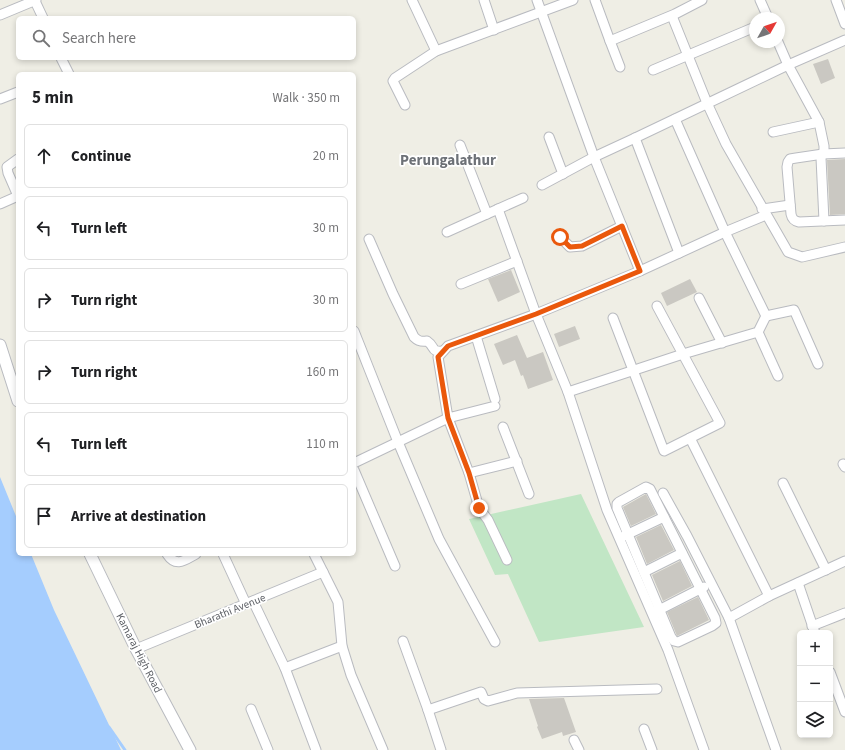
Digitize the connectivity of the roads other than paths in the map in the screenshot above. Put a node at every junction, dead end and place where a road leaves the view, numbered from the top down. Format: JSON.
{"nodes":[{"id":1,"x":36,"y":0,"type":"edge"},
{"id":2,"x":412,"y":0,"type":"edge"},
{"id":3,"x":484,"y":0,"type":"edge"},
{"id":4,"x":537,"y":0,"type":"edge"},
{"id":5,"x":573,"y":0,"type":"edge"},
{"id":6,"x":595,"y":0,"type":"edge"},
{"id":7,"x":702,"y":0,"type":"edge"},
{"id":8,"x":760,"y":0,"type":"edge"},
{"id":9,"x":836,"y":0,"type":"edge"},
{"id":10,"x":542,"y":12,"type":"junction"},
{"id":11,"x":765,"y":12,"type":"edge"},
{"id":12,"x":0,"y":15,"type":"edge"},
{"id":13,"x":42,"y":16,"type":"edge"},
{"id":14,"x":672,"y":16,"type":"junction"},
{"id":15,"x":845,"y":24,"type":"edge"},
{"id":16,"x":494,"y":30,"type":"junction"},
{"id":17,"x":749,"y":30,"type":"edge"},
{"id":18,"x":845,"y":40,"type":"edge"},
{"id":19,"x":610,"y":41,"type":"junction"},
{"id":20,"x":781,"y":48,"type":"edge"},
{"id":21,"x":436,"y":51,"type":"junction"},
{"id":22,"x":688,"y":55,"type":"junction"},
{"id":23,"x":62,"y":60,"type":"edge"},
{"id":24,"x":788,"y":65,"type":"junction"},
{"id":25,"x":620,"y":67,"type":"dead end"},
{"id":26,"x":653,"y":70,"type":"dead end"},
{"id":27,"x":68,"y":72,"type":"edge"},
{"id":28,"x":16,"y":93,"type":"edge"},
{"id":29,"x":0,"y":99,"type":"edge"},
{"id":30,"x":707,"y":104,"type":"junction"},
{"id":31,"x":405,"y":106,"type":"dead end"},
{"id":32,"x":675,"y":119,"type":"junction"},
{"id":33,"x":819,"y":122,"type":"junction"},
{"id":34,"x":774,"y":132,"type":"dead end"},
{"id":35,"x":549,"y":137,"type":"dead end"},
{"id":36,"x":635,"y":138,"type":"junction"},
{"id":37,"x":460,"y":145,"type":"dead end"},
{"id":38,"x":845,"y":153,"type":"edge"},
{"id":39,"x":823,"y":154,"type":"junction"},
{"id":40,"x":594,"y":157,"type":"junction"},
{"id":41,"x":16,"y":160,"type":"edge"},
{"id":42,"x":563,"y":174,"type":"junction"},
{"id":43,"x":542,"y":185,"type":"dead end"},
{"id":44,"x":16,"y":191,"type":"edge"},
{"id":45,"x":16,"y":197,"type":"edge"},
{"id":46,"x":523,"y":198,"type":"dead end"},
{"id":47,"x":0,"y":204,"type":"edge"},
{"id":48,"x":790,"y":205,"type":"junction"},
{"id":49,"x":498,"y":210,"type":"junction"},
{"id":50,"x":764,"y":212,"type":"junction"},
{"id":51,"x":487,"y":214,"type":"junction"},
{"id":52,"x":845,"y":220,"type":"edge"},
{"id":53,"x":824,"y":221,"type":"junction"},
{"id":54,"x":622,"y":226,"type":"junction"},
{"id":55,"x":447,"y":232,"type":"dead end"},
{"id":56,"x":725,"y":232,"type":"junction"},
{"id":57,"x":560,"y":237,"type":"dead end"},
{"id":58,"x":369,"y":239,"type":"dead end"},
{"id":59,"x":845,"y":247,"type":"edge"},
{"id":60,"x":679,"y":253,"type":"junction"},
{"id":61,"x":517,"y":261,"type":"junction"},
{"id":62,"x":640,"y":271,"type":"junction"},
{"id":63,"x":461,"y":284,"type":"dead end"},
{"id":64,"x":699,"y":298,"type":"dead end"},
{"id":65,"x":657,"y":306,"type":"dead end"},
{"id":66,"x":536,"y":314,"type":"junction"},
{"id":67,"x":766,"y":316,"type":"junction"},
{"id":68,"x":613,"y":318,"type":"dead end"},
{"id":69,"x":758,"y":332,"type":"junction"},
{"id":70,"x":356,"y":336,"type":"edge"},
{"id":71,"x":476,"y":336,"type":"junction"},
{"id":72,"x":722,"y":343,"type":"junction"},
{"id":73,"x":0,"y":345,"type":"edge"},
{"id":74,"x":443,"y":351,"type":"junction"},
{"id":75,"x":683,"y":354,"type":"junction"},
{"id":76,"x":818,"y":364,"type":"dead end"},
{"id":77,"x":633,"y":370,"type":"junction"},
{"id":78,"x":778,"y":376,"type":"dead end"},
{"id":79,"x":568,"y":392,"type":"junction"},
{"id":80,"x":16,"y":395,"type":"edge"},
{"id":81,"x":448,"y":418,"type":"junction"},
{"id":82,"x":503,"y":427,"type":"dead end"},
{"id":83,"x":690,"y":438,"type":"junction"},
{"id":84,"x":398,"y":442,"type":"junction"},
{"id":85,"x":517,"y":461,"type":"junction"},
{"id":86,"x":356,"y":462,"type":"edge"},
{"id":87,"x":469,"y":473,"type":"junction"},
{"id":88,"x":356,"y":475,"type":"edge"},
{"id":89,"x":783,"y":483,"type":"dead end"},
{"id":90,"x":663,"y":493,"type":"dead end"},
{"id":91,"x":529,"y":494,"type":"dead end"},
{"id":92,"x":664,"y":517,"type":"junction"},
{"id":93,"x":628,"y":535,"type":"junction"},
{"id":94,"x":619,"y":538,"type":"junction"},
{"id":95,"x":682,"y":553,"type":"junction"},
{"id":96,"x":91,"y":556,"type":"edge"},
{"id":97,"x":168,"y":556,"type":"edge"},
{"id":98,"x":193,"y":556,"type":"edge"},
{"id":99,"x":224,"y":556,"type":"edge"},
{"id":100,"x":315,"y":556,"type":"edge"},
{"id":101,"x":507,"y":560,"type":"dead end"},
{"id":102,"x":845,"y":561,"type":"edge"},
{"id":103,"x":395,"y":566,"type":"dead end"},
{"id":104,"x":826,"y":570,"type":"junction"},
{"id":105,"x":323,"y":572,"type":"junction"},
{"id":106,"x":644,"y":572,"type":"junction"},
{"id":107,"x":710,"y":583,"type":"junction"},
{"id":108,"x":798,"y":583,"type":"junction"},
{"id":109,"x":700,"y":589,"type":"junction"},
{"id":110,"x":769,"y":596,"type":"junction"},
{"id":111,"x":249,"y":603,"type":"junction"},
{"id":112,"x":656,"y":612,"type":"junction"},
{"id":113,"x":845,"y":613,"type":"edge"},
{"id":114,"x":729,"y":618,"type":"junction"},
{"id":115,"x":814,"y":629,"type":"edge"},
{"id":116,"x":403,"y":642,"type":"dead end"},
{"id":117,"x":495,"y":642,"type":"dead end"},
{"id":118,"x":342,"y":646,"type":"junction"},
{"id":119,"x":136,"y":649,"type":"junction"},
{"id":120,"x":285,"y":668,"type":"junction"},
{"id":121,"x":833,"y":680,"type":"edge"},
{"id":122,"x":657,"y":689,"type":"dead end"},
{"id":123,"x":251,"y":710,"type":"dead end"},
{"id":124,"x":428,"y":710,"type":"junction"},
{"id":125,"x":845,"y":712,"type":"edge"},
{"id":126,"x":644,"y":729,"type":"dead end"},
{"id":127,"x":574,"y":740,"type":"dead end"},
{"id":128,"x":190,"y":750,"type":"edge"},
{"id":129,"x":268,"y":750,"type":"edge"},
{"id":130,"x":316,"y":750,"type":"edge"},
{"id":131,"x":383,"y":750,"type":"edge"},
{"id":132,"x":441,"y":750,"type":"edge"},
{"id":133,"x":579,"y":750,"type":"edge"},
{"id":134,"x":652,"y":750,"type":"edge"},
{"id":135,"x":704,"y":750,"type":"edge"},
{"id":136,"x":776,"y":750,"type":"edge"}],
"edges":[{"from":1,"to":12,"type":"street"},
{"from":1,"to":13,"type":"street"},
{"from":2,"to":21,"type":"street"},
{"from":3,"to":16,"type":"street"},
{"from":4,"to":10,"type":"street"},
{"from":5,"to":10,"type":"street"},
{"from":6,"to":19,"type":"street"},
{"from":7,"to":14,"type":"street"},
{"from":8,"to":11,"type":"street"},
{"from":9,"to":15,"type":"street"},
{"from":10,"to":16,"type":"street"},
{"from":10,"to":40,"type":"street"},
{"from":14,"to":19,"type":"street"},
{"from":14,"to":22,"type":"street"},
{"from":16,"to":21,"type":"street"},
{"from":17,"to":22,"type":"street"},
{"from":18,"to":24,"type":"street"},
{"from":19,"to":25,"type":"street"},
{"from":20,"to":24,"type":"street"},
{"from":21,"to":31,"type":"street"},
{"from":22,"to":26,"type":"street"},
{"from":22,"to":30,"type":"street"},
{"from":23,"to":27,"type":"street"},
{"from":24,"to":30,"type":"street"},
{"from":24,"to":33,"type":"street"},
{"from":28,"to":29,"type":"street"},
{"from":30,"to":32,"type":"street"},
{"from":30,"to":50,"type":"street"},
{"from":32,"to":36,"type":"street"},
{"from":32,"to":56,"type":"street"},
{"from":33,"to":34,"type":"street"},
{"from":33,"to":39,"type":"street"},
{"from":35,"to":42,"type":"street"},
{"from":36,"to":40,"type":"street"},
{"from":36,"to":60,"type":"street"},
{"from":37,"to":51,"type":"street"},
{"from":38,"to":39,"type":"street"},
{"from":39,"to":48,"type":"street"},
{"from":39,"to":53,"type":"street"},
{"from":40,"to":42,"type":"street"},
{"from":40,"to":54,"type":"street"},
{"from":41,"to":44,"type":"street"},
{"from":42,"to":43,"type":"street"},
{"from":45,"to":47,"type":"street"},
{"from":46,"to":49,"type":"street"},
{"from":48,"to":50,"type":"street"},
{"from":48,"to":53,"type":"street"},
{"from":49,"to":51,"type":"street"},
{"from":49,"to":61,"type":"street"},
{"from":50,"to":56,"type":"street"},
{"from":50,"to":59,"type":"street"},
{"from":51,"to":55,"type":"street"},
{"from":52,"to":53,"type":"street"},
{"from":54,"to":57,"type":"street"},
{"from":54,"to":62,"type":"street"},
{"from":56,"to":60,"type":"street"},
{"from":56,"to":67,"type":"street"},
{"from":58,"to":74,"type":"street"},
{"from":60,"to":62,"type":"street"},
{"from":61,"to":63,"type":"street"},
{"from":61,"to":66,"type":"street"},
{"from":62,"to":66,"type":"street"},
{"from":64,"to":72,"type":"street"},
{"from":65,"to":75,"type":"street"},
{"from":66,"to":71,"type":"street"},
{"from":66,"to":79,"type":"street"},
{"from":67,"to":69,"type":"street"},
{"from":67,"to":76,"type":"street"},
{"from":68,"to":77,"type":"street"},
{"from":69,"to":72,"type":"street"},
{"from":69,"to":78,"type":"street"},
{"from":70,"to":84,"type":"street"},
{"from":71,"to":74,"type":"street"},
{"from":71,"to":81,"type":"street"},
{"from":72,"to":75,"type":"street"},
{"from":73,"to":80,"type":"street"},
{"from":74,"to":81,"type":"street"},
{"from":75,"to":77,"type":"street"},
{"from":75,"to":83,"type":"street"},
{"from":77,"to":79,"type":"street"},
{"from":77,"to":83,"type":"street"},
{"from":79,"to":94,"type":"street"},
{"from":81,"to":84,"type":"street"},
{"from":81,"to":87,"type":"street"},
{"from":82,"to":85,"type":"street"},
{"from":83,"to":110,"type":"street"},
{"from":84,"to":86,"type":"street"},
{"from":84,"to":117,"type":"street"},
{"from":85,"to":87,"type":"street"},
{"from":85,"to":91,"type":"street"},
{"from":87,"to":101,"type":"street"},
{"from":88,"to":103,"type":"street"},
{"from":89,"to":104,"type":"street"},
{"from":90,"to":107,"type":"street"},
{"from":92,"to":93,"type":"street"},
{"from":92,"to":93,"type":"street"},
{"from":92,"to":95,"type":"street"},
{"from":93,"to":94,"type":"street"},
{"from":93,"to":106,"type":"street"},
{"from":94,"to":112,"type":"street"},
{"from":95,"to":106,"type":"street"},
{"from":95,"to":109,"type":"street"},
{"from":96,"to":119,"type":"street","name":"Kamaraj High Road"},
{"from":97,"to":98,"type":"street"},
{"from":99,"to":111,"type":"street"},
{"from":100,"to":105,"type":"street"},
{"from":102,"to":104,"type":"street"},
{"from":104,"to":108,"type":"street"},
{"from":105,"to":111,"type":"street","name":"Bharathi Avenue"},
{"from":105,"to":118,"type":"street"},
{"from":106,"to":112,"type":"street"},
{"from":107,"to":109,"type":"street"},
{"from":107,"to":114,"type":"street"},
{"from":108,"to":110,"type":"street"},
{"from":108,"to":115,"type":"street"},
{"from":109,"to":112,"type":"street"},
{"from":109,"to":112,"type":"street"},
{"from":110,"to":114,"type":"street"},
{"from":111,"to":119,"type":"street","name":"Bharathi Avenue"},
{"from":111,"to":120,"type":"street"},
{"from":112,"to":135,"type":"street"},
{"from":113,"to":115,"type":"street"},
{"from":114,"to":136,"type":"street"},
{"from":116,"to":124,"type":"street"},
{"from":118,"to":120,"type":"street"},
{"from":118,"to":131,"type":"street"},
{"from":119,"to":128,"type":"street","name":"Kamaraj High Road"},
{"from":120,"to":130,"type":"street"},
{"from":121,"to":125,"type":"street"},
{"from":122,"to":124,"type":"street"},
{"from":123,"to":129,"type":"street"},
{"from":124,"to":132,"type":"street"},
{"from":126,"to":134,"type":"street"},
{"from":127,"to":133,"type":"street"}]}
